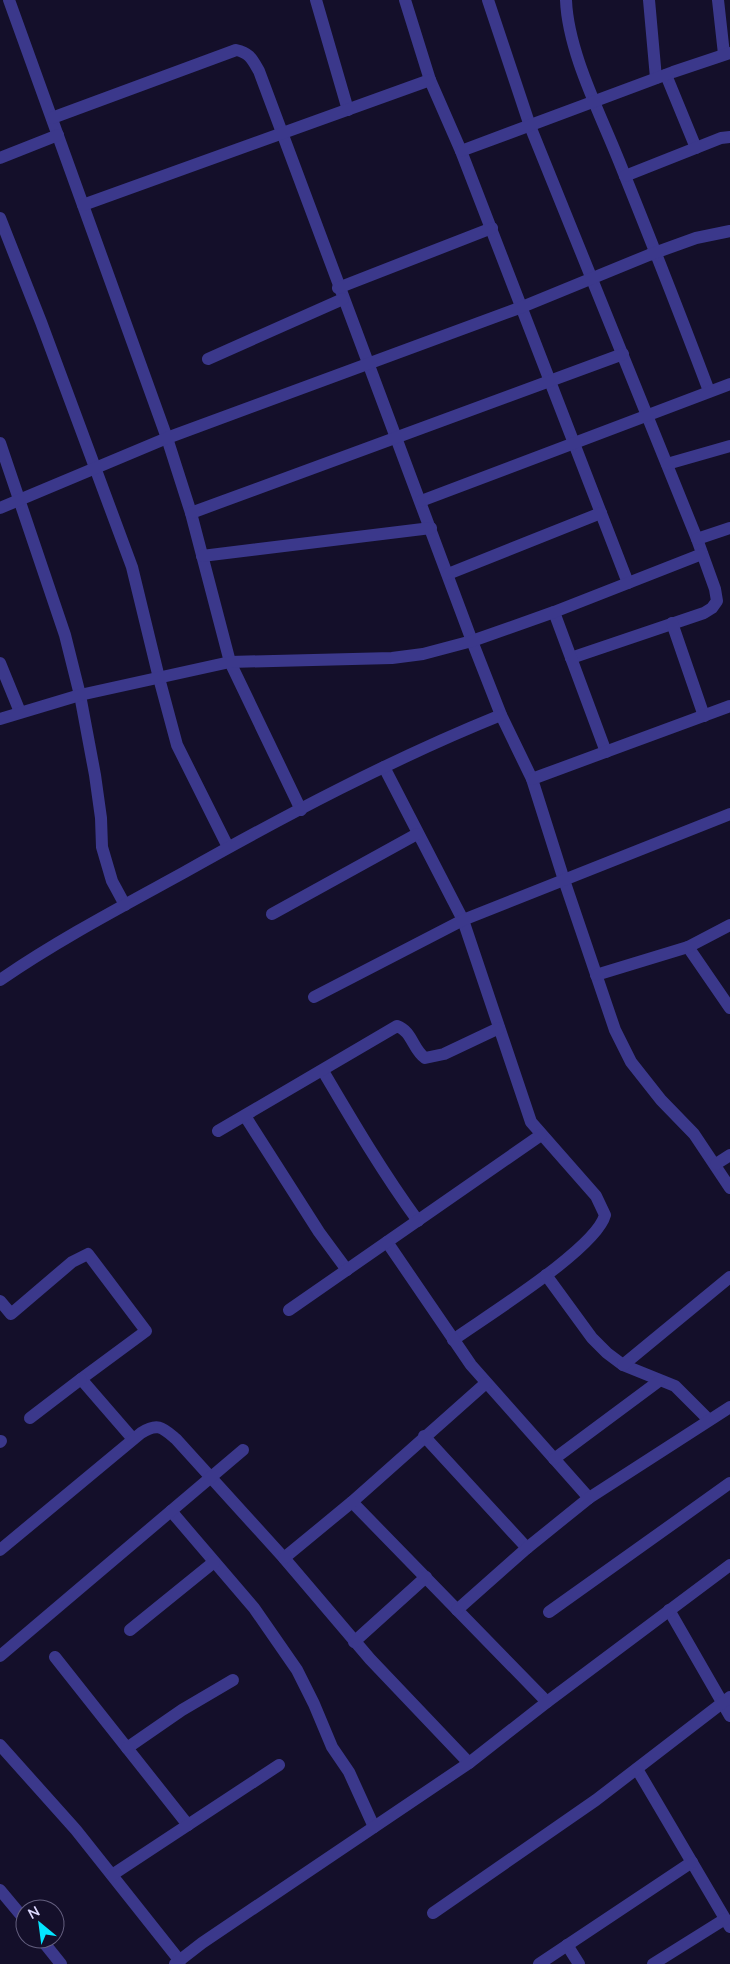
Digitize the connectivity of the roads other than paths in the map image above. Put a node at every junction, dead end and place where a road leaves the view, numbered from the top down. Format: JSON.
{"nodes":[{"id":1,"x":10,"y":0,"type":"edge"},
{"id":2,"x":316,"y":0,"type":"edge"},
{"id":3,"x":405,"y":0,"type":"edge"},
{"id":4,"x":488,"y":0,"type":"edge"},
{"id":5,"x":566,"y":0,"type":"edge"},
{"id":6,"x":649,"y":0,"type":"edge"},
{"id":7,"x":718,"y":0,"type":"edge"},
{"id":8,"x":727,"y":53,"type":"edge"},
{"id":9,"x":661,"y":76,"type":"junction"},
{"id":10,"x":430,"y":80,"type":"junction"},
{"id":11,"x":595,"y":102,"type":"junction"},
{"id":12,"x":348,"y":110,"type":"junction"},
{"id":13,"x":52,"y":118,"type":"junction"},
{"id":14,"x":530,"y":126,"type":"junction"},
{"id":15,"x":282,"y":133,"type":"junction"},
{"id":16,"x":58,"y":135,"type":"junction"},
{"id":17,"x":730,"y":137,"type":"edge"},
{"id":18,"x":696,"y":148,"type":"junction"},
{"id":19,"x":461,"y":151,"type":"junction"},
{"id":20,"x":0,"y":158,"type":"edge"},
{"id":21,"x":625,"y":176,"type":"junction"},
{"id":22,"x":83,"y":205,"type":"junction"},
{"id":23,"x":0,"y":218,"type":"edge"},
{"id":24,"x":492,"y":228,"type":"junction"},
{"id":25,"x":730,"y":231,"type":"edge"},
{"id":26,"x":656,"y":253,"type":"junction"},
{"id":27,"x":592,"y":278,"type":"junction"},
{"id":28,"x":341,"y":293,"type":"junction"},
{"id":29,"x":522,"y":307,"type":"junction"},
{"id":30,"x":623,"y":354,"type":"junction"},
{"id":31,"x":208,"y":359,"type":"dead end"},
{"id":32,"x":368,"y":363,"type":"junction"},
{"id":33,"x":551,"y":382,"type":"junction"},
{"id":34,"x":730,"y":384,"type":"edge"},
{"id":35,"x":709,"y":391,"type":"junction"},
{"id":36,"x":647,"y":415,"type":"junction"},
{"id":37,"x":167,"y":438,"type":"junction"},
{"id":38,"x":397,"y":439,"type":"junction"},
{"id":39,"x":574,"y":442,"type":"junction"},
{"id":40,"x":0,"y":443,"type":"edge"},
{"id":41,"x":730,"y":446,"type":"edge"},
{"id":42,"x":666,"y":464,"type":"junction"},
{"id":43,"x":95,"y":468,"type":"junction"},
{"id":44,"x":20,"y":499,"type":"junction"},
{"id":45,"x":421,"y":501,"type":"junction"},
{"id":46,"x":0,"y":508,"type":"edge"},
{"id":47,"x":191,"y":513,"type":"junction"},
{"id":48,"x":602,"y":513,"type":"junction"},
{"id":49,"x":431,"y":528,"type":"junction"},
{"id":50,"x":730,"y":528,"type":"edge"},
{"id":51,"x":696,"y":539,"type":"junction"},
{"id":52,"x":702,"y":554,"type":"junction"},
{"id":53,"x":202,"y":556,"type":"junction"},
{"id":54,"x":448,"y":574,"type":"junction"},
{"id":55,"x":628,"y":583,"type":"junction"},
{"id":56,"x":554,"y":612,"type":"junction"},
{"id":57,"x":672,"y":623,"type":"junction"},
{"id":58,"x":472,"y":642,"type":"junction"},
{"id":59,"x":571,"y":658,"type":"junction"},
{"id":60,"x":230,"y":662,"type":"junction"},
{"id":61,"x":0,"y":663,"type":"edge"},
{"id":62,"x":158,"y":678,"type":"junction"},
{"id":63,"x":80,"y":695,"type":"junction"},
{"id":64,"x":730,"y":706,"type":"edge"},
{"id":65,"x":20,"y":712,"type":"junction"},
{"id":66,"x":501,"y":715,"type":"junction"},
{"id":67,"x":704,"y":716,"type":"junction"},
{"id":68,"x":0,"y":719,"type":"edge"},
{"id":69,"x":606,"y":752,"type":"junction"},
{"id":70,"x":384,"y":767,"type":"junction"},
{"id":71,"x":532,"y":779,"type":"junction"},
{"id":72,"x":301,"y":810,"type":"junction"},
{"id":73,"x":730,"y":814,"type":"edge"},
{"id":74,"x":417,"y":834,"type":"junction"},
{"id":75,"x":228,"y":848,"type":"junction"},
{"id":76,"x":564,"y":880,"type":"junction"},
{"id":77,"x":125,"y":905,"type":"junction"},
{"id":78,"x":272,"y":914,"type":"dead end"},
{"id":79,"x":463,"y":920,"type":"junction"},
{"id":80,"x":730,"y":925,"type":"edge"},
{"id":81,"x":688,"y":947,"type":"junction"},
{"id":82,"x":596,"y":975,"type":"junction"},
{"id":83,"x":0,"y":980,"type":"edge"},
{"id":84,"x":314,"y":997,"type":"dead end"},
{"id":85,"x":730,"y":1008,"type":"edge"},
{"id":86,"x":499,"y":1028,"type":"junction"},
{"id":87,"x":323,"y":1071,"type":"junction"},
{"id":88,"x":245,"y":1116,"type":"junction"},
{"id":89,"x":218,"y":1131,"type":"dead end"},
{"id":90,"x":541,"y":1134,"type":"junction"},
{"id":91,"x":730,"y":1155,"type":"edge"},
{"id":92,"x":716,"y":1164,"type":"junction"},
{"id":93,"x":730,"y":1188,"type":"edge"},
{"id":94,"x":418,"y":1221,"type":"junction"},
{"id":95,"x":386,"y":1242,"type":"junction"},
{"id":96,"x":347,"y":1270,"type":"junction"},
{"id":97,"x":546,"y":1276,"type":"junction"},
{"id":98,"x":730,"y":1277,"type":"edge"},
{"id":99,"x":0,"y":1301,"type":"edge"},
{"id":100,"x":289,"y":1310,"type":"dead end"},
{"id":101,"x":453,"y":1340,"type":"junction"},
{"id":102,"x":623,"y":1365,"type":"junction"},
{"id":103,"x":81,"y":1379,"type":"junction"},
{"id":104,"x":659,"y":1381,"type":"junction"},
{"id":105,"x":486,"y":1382,"type":"junction"},
{"id":106,"x":730,"y":1408,"type":"edge"},
{"id":107,"x":30,"y":1418,"type":"dead end"},
{"id":108,"x":709,"y":1420,"type":"junction"},
{"id":109,"x":424,"y":1436,"type":"junction"},
{"id":110,"x":133,"y":1439,"type":"junction"},
{"id":111,"x":243,"y":1450,"type":"dead end"},
{"id":112,"x":554,"y":1459,"type":"junction"},
{"id":113,"x":210,"y":1478,"type":"junction"},
{"id":114,"x":730,"y":1483,"type":"edge"},
{"id":115,"x":589,"y":1498,"type":"junction"},
{"id":116,"x":352,"y":1502,"type":"junction"},
{"id":117,"x":171,"y":1511,"type":"junction"},
{"id":118,"x":527,"y":1548,"type":"junction"},
{"id":119,"x":0,"y":1550,"type":"edge"},
{"id":120,"x":284,"y":1558,"type":"junction"},
{"id":121,"x":214,"y":1562,"type":"junction"},
{"id":122,"x":730,"y":1565,"type":"edge"},
{"id":123,"x":426,"y":1578,"type":"junction"},
{"id":124,"x":457,"y":1610,"type":"junction"},
{"id":125,"x":669,"y":1610,"type":"junction"},
{"id":126,"x":550,"y":1612,"type":"dead end"},
{"id":127,"x":130,"y":1630,"type":"dead end"},
{"id":128,"x":354,"y":1642,"type":"junction"},
{"id":129,"x":0,"y":1656,"type":"edge"},
{"id":130,"x":55,"y":1657,"type":"dead end"},
{"id":131,"x":233,"y":1680,"type":"dead end"},
{"id":132,"x":726,"y":1700,"type":"edge"},
{"id":133,"x":547,"y":1702,"type":"junction"},
{"id":134,"x":730,"y":1716,"type":"edge"},
{"id":135,"x":0,"y":1745,"type":"edge"},
{"id":136,"x":127,"y":1748,"type":"junction"},
{"id":137,"x":469,"y":1763,"type":"junction"},
{"id":138,"x":279,"y":1765,"type":"dead end"},
{"id":139,"x":637,"y":1768,"type":"junction"},
{"id":140,"x":188,"y":1825,"type":"junction"},
{"id":141,"x":374,"y":1827,"type":"junction"},
{"id":142,"x":692,"y":1862,"type":"junction"},
{"id":143,"x":112,"y":1875,"type":"junction"},
{"id":144,"x":0,"y":1890,"type":"edge"},
{"id":145,"x":15,"y":1908,"type":"edge"},
{"id":146,"x":433,"y":1913,"type":"dead end"},
{"id":147,"x":728,"y":1923,"type":"edge"},
{"id":148,"x":567,"y":1945,"type":"junction"},
{"id":149,"x":49,"y":1949,"type":"edge"},
{"id":150,"x":177,"y":1962,"type":"edge"},
{"id":151,"x":62,"y":1964,"type":"edge"},
{"id":152,"x":539,"y":1964,"type":"edge"},
{"id":153,"x":578,"y":1964,"type":"edge"},
{"id":154,"x":653,"y":1964,"type":"edge"}],
"edges":[{"from":1,"to":13,"type":"street"},
{"from":2,"to":12,"type":"street"},
{"from":3,"to":10,"type":"street"},
{"from":4,"to":14,"type":"street"},
{"from":5,"to":11,"type":"street"},
{"from":6,"to":9,"type":"street"},
{"from":7,"to":8,"type":"street"},
{"from":8,"to":9,"type":"street"},
{"from":9,"to":11,"type":"street"},
{"from":9,"to":18,"type":"street"},
{"from":10,"to":12,"type":"street"},
{"from":10,"to":19,"type":"street"},
{"from":11,"to":14,"type":"street"},
{"from":11,"to":21,"type":"street"},
{"from":12,"to":15,"type":"street"},
{"from":13,"to":15,"type":"street"},
{"from":13,"to":16,"type":"street"},
{"from":14,"to":19,"type":"street"},
{"from":14,"to":27,"type":"street"},
{"from":15,"to":22,"type":"street"},
{"from":15,"to":28,"type":"street"},
{"from":16,"to":20,"type":"street"},
{"from":16,"to":22,"type":"street"},
{"from":17,"to":18,"type":"street"},
{"from":18,"to":21,"type":"street"},
{"from":19,"to":24,"type":"street"},
{"from":21,"to":26,"type":"street"},
{"from":22,"to":37,"type":"street"},
{"from":23,"to":43,"type":"street"},
{"from":24,"to":28,"type":"street"},
{"from":24,"to":29,"type":"street"},
{"from":25,"to":26,"type":"street"},
{"from":26,"to":27,"type":"street"},
{"from":26,"to":35,"type":"street"},
{"from":27,"to":29,"type":"street"},
{"from":27,"to":30,"type":"street"},
{"from":28,"to":31,"type":"street"},
{"from":28,"to":32,"type":"street"},
{"from":29,"to":32,"type":"street"},
{"from":29,"to":33,"type":"street"},
{"from":30,"to":33,"type":"street"},
{"from":30,"to":36,"type":"street"},
{"from":32,"to":37,"type":"street"},
{"from":32,"to":38,"type":"street"},
{"from":33,"to":38,"type":"street"},
{"from":33,"to":39,"type":"street"},
{"from":34,"to":35,"type":"street"},
{"from":35,"to":36,"type":"street"},
{"from":36,"to":39,"type":"street"},
{"from":36,"to":42,"type":"street"},
{"from":37,"to":43,"type":"street"},
{"from":37,"to":47,"type":"street"},
{"from":38,"to":45,"type":"street"},
{"from":38,"to":47,"type":"street"},
{"from":39,"to":45,"type":"street"},
{"from":39,"to":48,"type":"street"},
{"from":40,"to":44,"type":"street"},
{"from":41,"to":42,"type":"street"},
{"from":42,"to":51,"type":"street"},
{"from":43,"to":44,"type":"street"},
{"from":43,"to":62,"type":"street"},
{"from":44,"to":46,"type":"street"},
{"from":44,"to":63,"type":"street"},
{"from":45,"to":49,"type":"street"},
{"from":47,"to":53,"type":"street"},
{"from":48,"to":54,"type":"street"},
{"from":48,"to":55,"type":"street"},
{"from":49,"to":53,"type":"street"},
{"from":49,"to":54,"type":"street"},
{"from":50,"to":51,"type":"street"},
{"from":51,"to":52,"type":"street"},
{"from":52,"to":55,"type":"street"},
{"from":52,"to":57,"type":"street"},
{"from":53,"to":60,"type":"street"},
{"from":54,"to":58,"type":"street"},
{"from":55,"to":56,"type":"street"},
{"from":56,"to":58,"type":"street"},
{"from":56,"to":59,"type":"street"},
{"from":57,"to":59,"type":"street"},
{"from":57,"to":67,"type":"street"},
{"from":58,"to":60,"type":"street"},
{"from":58,"to":66,"type":"street"},
{"from":59,"to":69,"type":"street"},
{"from":60,"to":62,"type":"street"},
{"from":60,"to":72,"type":"street"},
{"from":61,"to":65,"type":"street"},
{"from":62,"to":63,"type":"street"},
{"from":62,"to":75,"type":"street"},
{"from":63,"to":65,"type":"street"},
{"from":63,"to":77,"type":"street"},
{"from":64,"to":67,"type":"street"},
{"from":65,"to":68,"type":"street"},
{"from":66,"to":70,"type":"street"},
{"from":66,"to":71,"type":"street"},
{"from":67,"to":69,"type":"street"},
{"from":69,"to":71,"type":"street"},
{"from":70,"to":72,"type":"street"},
{"from":70,"to":74,"type":"street"},
{"from":71,"to":76,"type":"street"},
{"from":72,"to":75,"type":"street"},
{"from":73,"to":76,"type":"street"},
{"from":74,"to":78,"type":"street"},
{"from":74,"to":79,"type":"street"},
{"from":75,"to":77,"type":"street"},
{"from":76,"to":79,"type":"street"},
{"from":76,"to":82,"type":"street"},
{"from":77,"to":83,"type":"street"},
{"from":79,"to":84,"type":"street"},
{"from":79,"to":86,"type":"street"},
{"from":80,"to":81,"type":"street"},
{"from":81,"to":82,"type":"street"},
{"from":81,"to":85,"type":"street"},
{"from":82,"to":92,"type":"street"},
{"from":86,"to":87,"type":"street"},
{"from":86,"to":90,"type":"street"},
{"from":87,"to":88,"type":"street"},
{"from":87,"to":94,"type":"street"},
{"from":88,"to":89,"type":"street"},
{"from":88,"to":96,"type":"street"},
{"from":90,"to":94,"type":"street"},
{"from":90,"to":97,"type":"street"},
{"from":91,"to":92,"type":"street"},
{"from":92,"to":93,"type":"street"},
{"from":94,"to":95,"type":"street"},
{"from":95,"to":96,"type":"street"},
{"from":95,"to":101,"type":"street"},
{"from":96,"to":100,"type":"street"},
{"from":97,"to":101,"type":"street"},
{"from":97,"to":102,"type":"street"},
{"from":98,"to":102,"type":"street"},
{"from":99,"to":103,"type":"street"},
{"from":101,"to":105,"type":"street"},
{"from":102,"to":104,"type":"street"},
{"from":103,"to":107,"type":"street"},
{"from":103,"to":110,"type":"street"},
{"from":104,"to":108,"type":"street"},
{"from":104,"to":112,"type":"street"},
{"from":105,"to":109,"type":"street"},
{"from":105,"to":112,"type":"street"},
{"from":106,"to":108,"type":"street"},
{"from":108,"to":115,"type":"street"},
{"from":109,"to":116,"type":"street"},
{"from":109,"to":118,"type":"street"},
{"from":110,"to":113,"type":"street"},
{"from":110,"to":119,"type":"street"},
{"from":111,"to":113,"type":"street"},
{"from":112,"to":115,"type":"street"},
{"from":113,"to":117,"type":"street"},
{"from":113,"to":120,"type":"street"},
{"from":114,"to":126,"type":"street"},
{"from":115,"to":118,"type":"street"},
{"from":116,"to":120,"type":"street"},
{"from":116,"to":123,"type":"street"},
{"from":117,"to":121,"type":"street"},
{"from":117,"to":129,"type":"street"},
{"from":118,"to":124,"type":"street"},
{"from":120,"to":128,"type":"street"},
{"from":121,"to":127,"type":"street"},
{"from":121,"to":141,"type":"street"},
{"from":122,"to":125,"type":"street"},
{"from":123,"to":124,"type":"street"},
{"from":123,"to":128,"type":"street"},
{"from":124,"to":133,"type":"street"},
{"from":125,"to":132,"type":"street"},
{"from":125,"to":133,"type":"street"},
{"from":128,"to":137,"type":"street"},
{"from":130,"to":136,"type":"street"},
{"from":131,"to":136,"type":"street"},
{"from":132,"to":134,"type":"street"},
{"from":132,"to":139,"type":"street"},
{"from":133,"to":137,"type":"street"},
{"from":135,"to":143,"type":"street"},
{"from":136,"to":140,"type":"street"},
{"from":137,"to":141,"type":"street"},
{"from":138,"to":140,"type":"street"},
{"from":139,"to":142,"type":"street"},
{"from":139,"to":146,"type":"street"},
{"from":140,"to":143,"type":"street"},
{"from":141,"to":150,"type":"street"},
{"from":142,"to":147,"type":"street"},
{"from":142,"to":148,"type":"street"},
{"from":143,"to":150,"type":"street"},
{"from":144,"to":145,"type":"street"},
{"from":147,"to":154,"type":"street"},
{"from":148,"to":152,"type":"street"},
{"from":148,"to":153,"type":"street"},
{"from":149,"to":151,"type":"street"}]}
